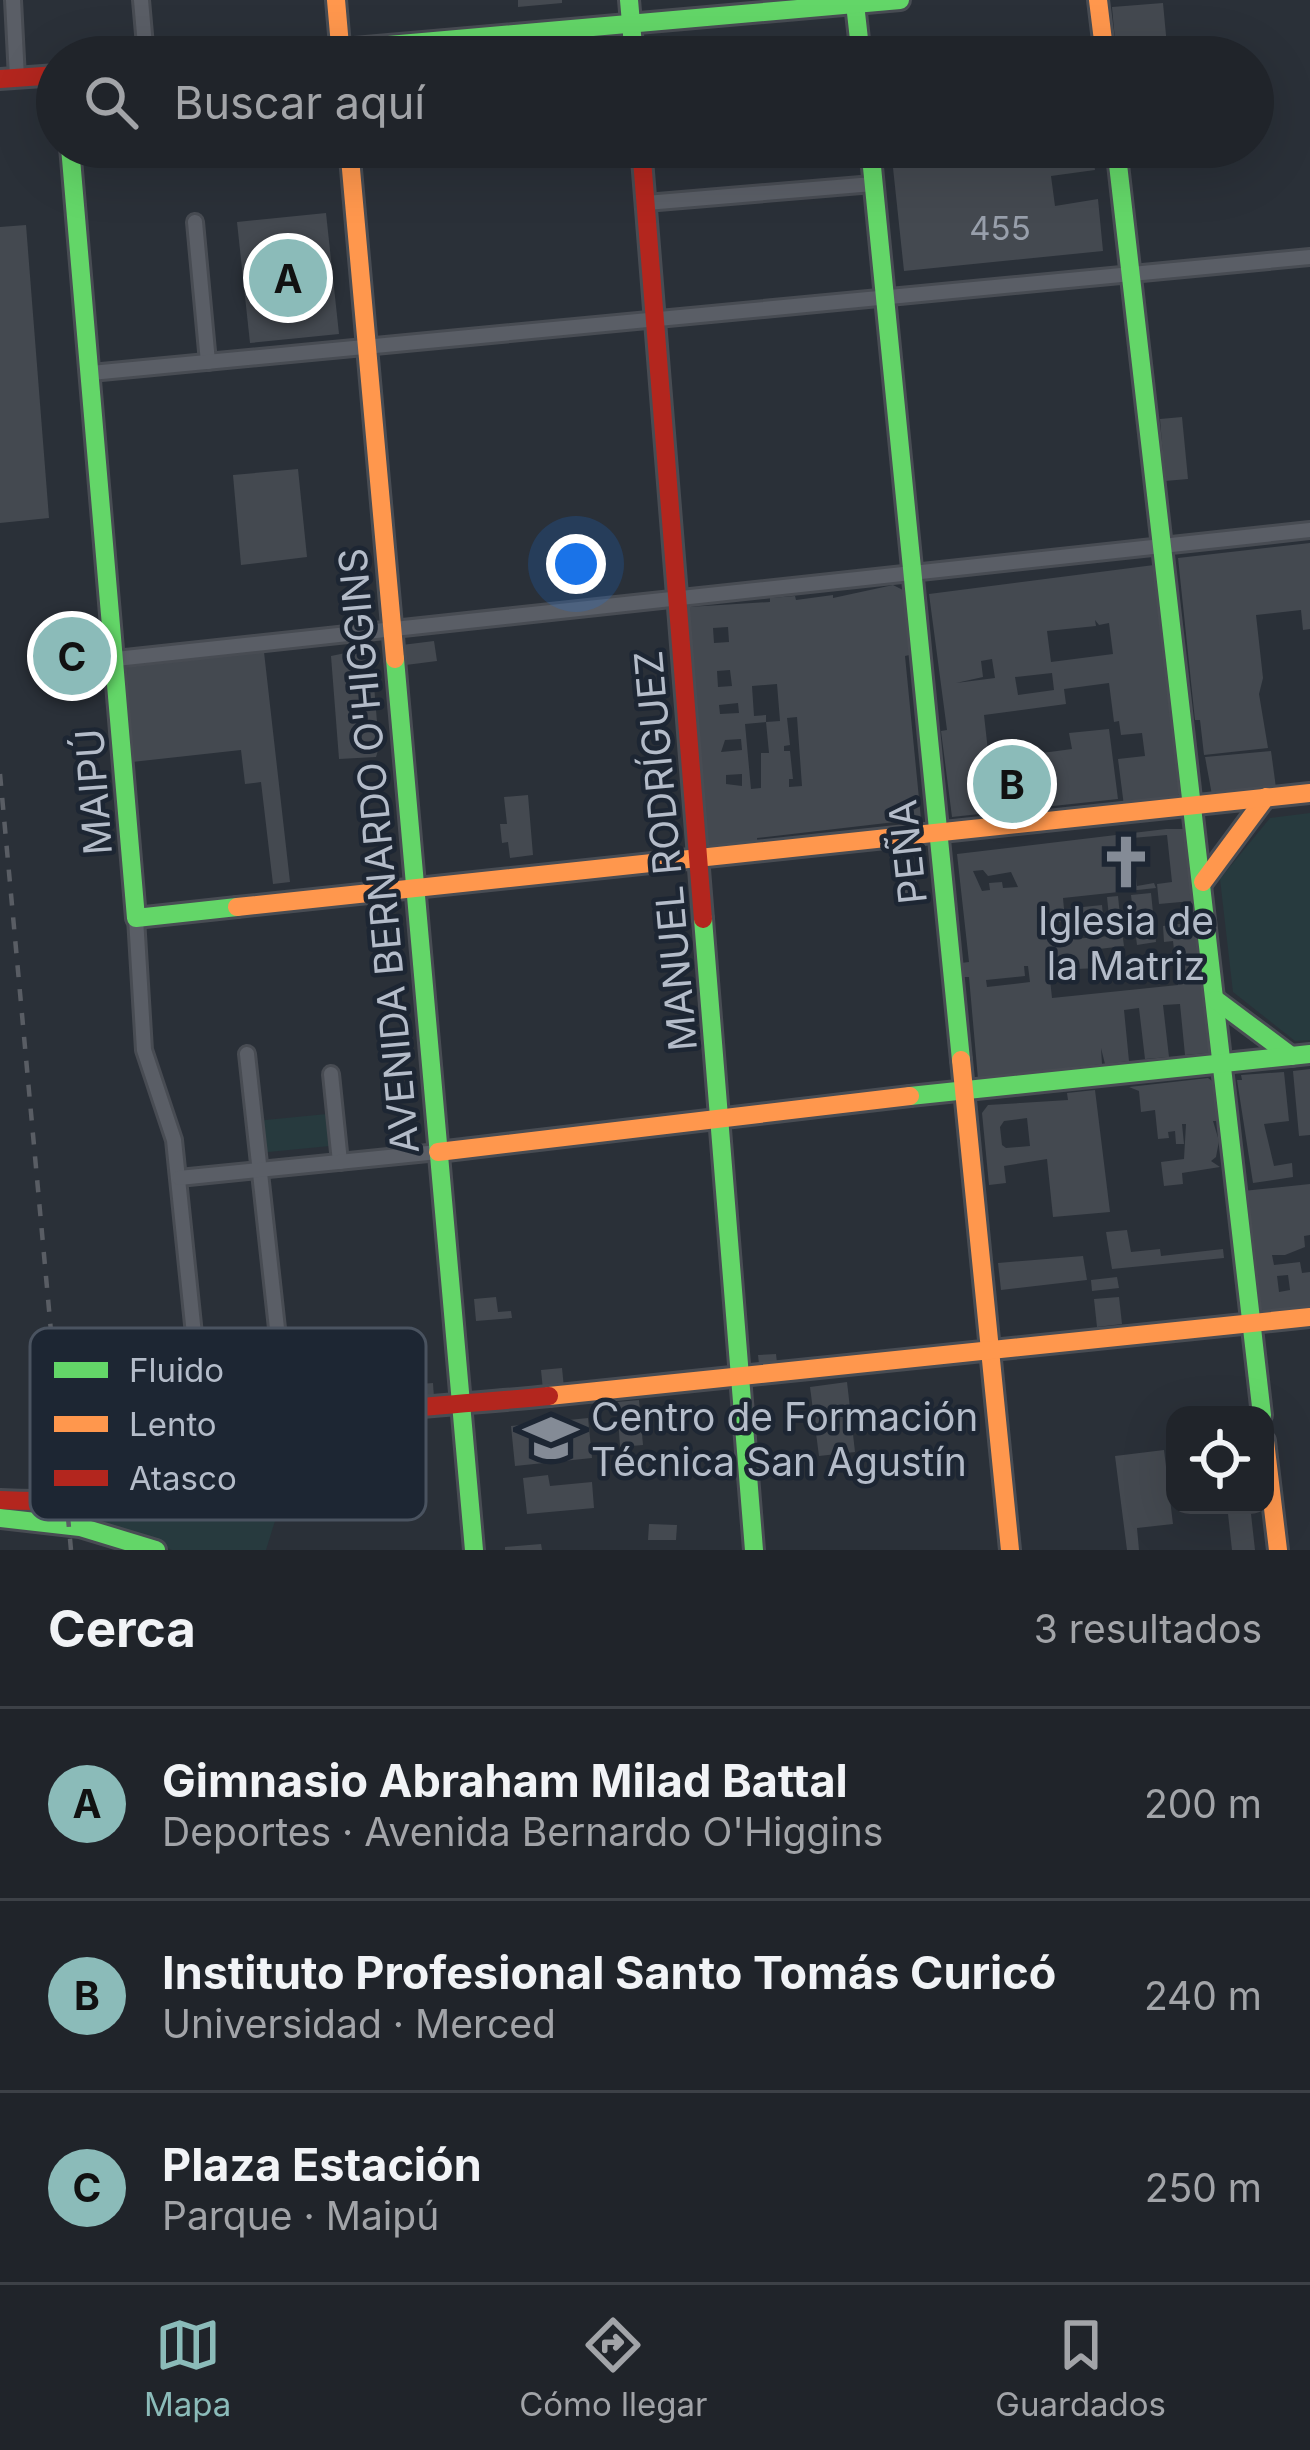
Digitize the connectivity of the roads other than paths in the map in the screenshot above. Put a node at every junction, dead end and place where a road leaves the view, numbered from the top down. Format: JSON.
{"nodes":[{"id":1,"x":13,"y":0,"type":"edge"},
{"id":2,"x":141,"y":0,"type":"edge"},
{"id":3,"x":336,"y":0,"type":"edge"},
{"id":4,"x":629,"y":0,"type":"edge"},
{"id":5,"x":900,"y":0,"type":"edge"},
{"id":6,"x":1098,"y":0,"type":"edge"},
{"id":7,"x":855,"y":2,"type":"edge"},
{"id":8,"x":631,"y":23,"type":"junction"},
{"id":9,"x":144,"y":36,"type":"edge"},
{"id":10,"x":339,"y":36,"type":"edge"},
{"id":11,"x":505,"y":36,"type":"edge"},
{"id":12,"x":632,"y":36,"type":"edge"},
{"id":13,"x":859,"y":36,"type":"edge"},
{"id":14,"x":1102,"y":36,"type":"edge"},
{"id":15,"x":9,"y":78,"type":"edge"},
{"id":16,"x":72,"y":168,"type":"edge"},
{"id":17,"x":351,"y":168,"type":"edge"},
{"id":18,"x":643,"y":168,"type":"edge"},
{"id":19,"x":872,"y":168,"type":"edge"},
{"id":20,"x":1119,"y":168,"type":"edge"},
{"id":21,"x":873,"y":184,"type":"junction"},
{"id":22,"x":646,"y":203,"type":"junction"},
{"id":23,"x":195,"y":223,"type":"dead end"},
{"id":24,"x":1310,"y":257,"type":"edge"},
{"id":25,"x":1132,"y":274,"type":"junction"},
{"id":26,"x":885,"y":297,"type":"junction"},
{"id":27,"x":655,"y":319,"type":"junction"},
{"id":28,"x":367,"y":349,"type":"junction"},
{"id":29,"x":208,"y":362,"type":"junction"},
{"id":30,"x":91,"y":373,"type":"junction"},
{"id":31,"x":1310,"y":530,"type":"edge"},
{"id":32,"x":1164,"y":545,"type":"junction"},
{"id":33,"x":912,"y":573,"type":"junction"},
{"id":34,"x":678,"y":598,"type":"junction"},
{"id":35,"x":392,"y":629,"type":"junction"},
{"id":36,"x":116,"y":659,"type":"junction"},
{"id":37,"x":1310,"y":793,"type":"edge"},
{"id":38,"x":1266,"y":796,"type":"junction"},
{"id":39,"x":1194,"y":805,"type":"junction"},
{"id":40,"x":938,"y":832,"type":"junction"},
{"id":41,"x":699,"y":856,"type":"junction"},
{"id":42,"x":1203,"y":882,"type":"junction"},
{"id":43,"x":414,"y":886,"type":"junction"},
{"id":44,"x":136,"y":918,"type":"junction"},
{"id":45,"x":1216,"y":1000,"type":"junction"},
{"id":46,"x":247,"y":1054,"type":"dead end"},
{"id":47,"x":1301,"y":1056,"type":"edge"},
{"id":48,"x":1223,"y":1064,"type":"junction"},
{"id":49,"x":331,"y":1074,"type":"dead end"},
{"id":50,"x":964,"y":1091,"type":"junction"},
{"id":51,"x":719,"y":1116,"type":"junction"},
{"id":52,"x":438,"y":1152,"type":"junction"},
{"id":53,"x":340,"y":1162,"type":"junction"},
{"id":54,"x":258,"y":1170,"type":"junction"},
{"id":55,"x":179,"y":1178,"type":"junction"},
{"id":56,"x":1310,"y":1317,"type":"edge"},
{"id":57,"x":1252,"y":1323,"type":"junction"},
{"id":58,"x":194,"y":1328,"type":"edge"},
{"id":59,"x":276,"y":1328,"type":"edge"},
{"id":60,"x":990,"y":1351,"type":"junction"},
{"id":61,"x":740,"y":1378,"type":"junction"},
{"id":62,"x":461,"y":1406,"type":"junction"},
{"id":63,"x":1261,"y":1406,"type":"edge"},
{"id":64,"x":426,"y":1409,"type":"edge"},
{"id":65,"x":0,"y":1500,"type":"edge"},
{"id":66,"x":30,"y":1502,"type":"edge"},
{"id":67,"x":1274,"y":1514,"type":"edge"},
{"id":68,"x":0,"y":1517,"type":"edge"},
{"id":69,"x":30,"y":1520,"type":"edge"},
{"id":70,"x":36,"y":1520,"type":"edge"},
{"id":71,"x":157,"y":1550,"type":"edge"},
{"id":72,"x":474,"y":1550,"type":"edge"},
{"id":73,"x":754,"y":1550,"type":"edge"},
{"id":74,"x":1010,"y":1550,"type":"edge"},
{"id":75,"x":1278,"y":1550,"type":"edge"}],
"edges":[{"from":1,"to":15,"type":"street"},
{"from":2,"to":9,"type":"street"},
{"from":3,"to":10,"type":"street"},
{"from":4,"to":8,"type":"street"},
{"from":5,"to":7,"type":"street"},
{"from":6,"to":14,"type":"street"},
{"from":7,"to":8,"type":"street"},
{"from":7,"to":13,"type":"street"},
{"from":8,"to":11,"type":"street"},
{"from":8,"to":12,"type":"street"},
{"from":16,"to":30,"type":"street","name":"MAIPÚ"},
{"from":17,"to":28,"type":"street","name":"AVENIDA BERNARDO O'HIGGINS"},
{"from":18,"to":22,"type":"street","name":"MANUEL RODRÍGUEZ"},
{"from":19,"to":21,"type":"street","name":"PEÑA"},
{"from":20,"to":25,"type":"street"},
{"from":21,"to":22,"type":"street"},
{"from":21,"to":26,"type":"street","name":"PEÑA"},
{"from":22,"to":27,"type":"street","name":"MANUEL RODRÍGUEZ"},
{"from":23,"to":29,"type":"street"},
{"from":24,"to":25,"type":"street"},
{"from":25,"to":26,"type":"street"},
{"from":25,"to":32,"type":"street"},
{"from":26,"to":27,"type":"street"},
{"from":26,"to":33,"type":"street","name":"PEÑA"},
{"from":27,"to":28,"type":"street"},
{"from":27,"to":34,"type":"street","name":"MANUEL RODRÍGUEZ"},
{"from":28,"to":29,"type":"street"},
{"from":28,"to":35,"type":"street","name":"AVENIDA BERNARDO O'HIGGINS"},
{"from":29,"to":30,"type":"street"},
{"from":30,"to":36,"type":"street","name":"MAIPÚ"},
{"from":31,"to":32,"type":"street"},
{"from":32,"to":33,"type":"street"},
{"from":32,"to":39,"type":"street"},
{"from":33,"to":34,"type":"street"},
{"from":33,"to":40,"type":"street","name":"PEÑA"},
{"from":34,"to":35,"type":"street"},
{"from":34,"to":41,"type":"street","name":"MANUEL RODRÍGUEZ"},
{"from":35,"to":36,"type":"street"},
{"from":35,"to":43,"type":"street","name":"AVENIDA BERNARDO O'HIGGINS"},
{"from":36,"to":44,"type":"street","name":"MAIPÚ"},
{"from":37,"to":38,"type":"street"},
{"from":38,"to":39,"type":"street"},
{"from":38,"to":42,"type":"street"},
{"from":39,"to":40,"type":"street"},
{"from":39,"to":42,"type":"street"},
{"from":40,"to":41,"type":"street"},
{"from":40,"to":50,"type":"street","name":"PEÑA"},
{"from":41,"to":43,"type":"street"},
{"from":41,"to":51,"type":"street","name":"MANUEL RODRÍGUEZ"},
{"from":42,"to":45,"type":"street"},
{"from":43,"to":44,"type":"street"},
{"from":43,"to":52,"type":"street","name":"AVENIDA BERNARDO O'HIGGINS"},
{"from":44,"to":55,"type":"street","name":"MAIPÚ"},
{"from":45,"to":47,"type":"street"},
{"from":45,"to":48,"type":"street"},
{"from":46,"to":54,"type":"street"},
{"from":47,"to":48,"type":"street"},
{"from":48,"to":50,"type":"street"},
{"from":48,"to":57,"type":"street"},
{"from":49,"to":53,"type":"street"},
{"from":50,"to":51,"type":"street"},
{"from":50,"to":60,"type":"street","name":"PEÑA"},
{"from":51,"to":52,"type":"street"},
{"from":51,"to":61,"type":"street","name":"MANUEL RODRÍGUEZ"},
{"from":52,"to":53,"type":"street"},
{"from":52,"to":62,"type":"street","name":"AVENIDA BERNARDO O'HIGGINS"},
{"from":53,"to":54,"type":"street"},
{"from":54,"to":55,"type":"street"},
{"from":54,"to":59,"type":"street"},
{"from":55,"to":58,"type":"street","name":"MAIPÚ"},
{"from":56,"to":57,"type":"street"},
{"from":57,"to":60,"type":"street"},
{"from":57,"to":63,"type":"street"},
{"from":60,"to":61,"type":"street"},
{"from":60,"to":74,"type":"street","name":"PEÑA"},
{"from":61,"to":62,"type":"street"},
{"from":61,"to":73,"type":"street","name":"MANUEL RODRÍGUEZ"},
{"from":62,"to":64,"type":"street"},
{"from":62,"to":72,"type":"street","name":"AVENIDA BERNARDO O'HIGGINS"},
{"from":65,"to":66,"type":"street"},
{"from":67,"to":75,"type":"street"},
{"from":68,"to":69,"type":"street"},
{"from":70,"to":71,"type":"street"}]}
